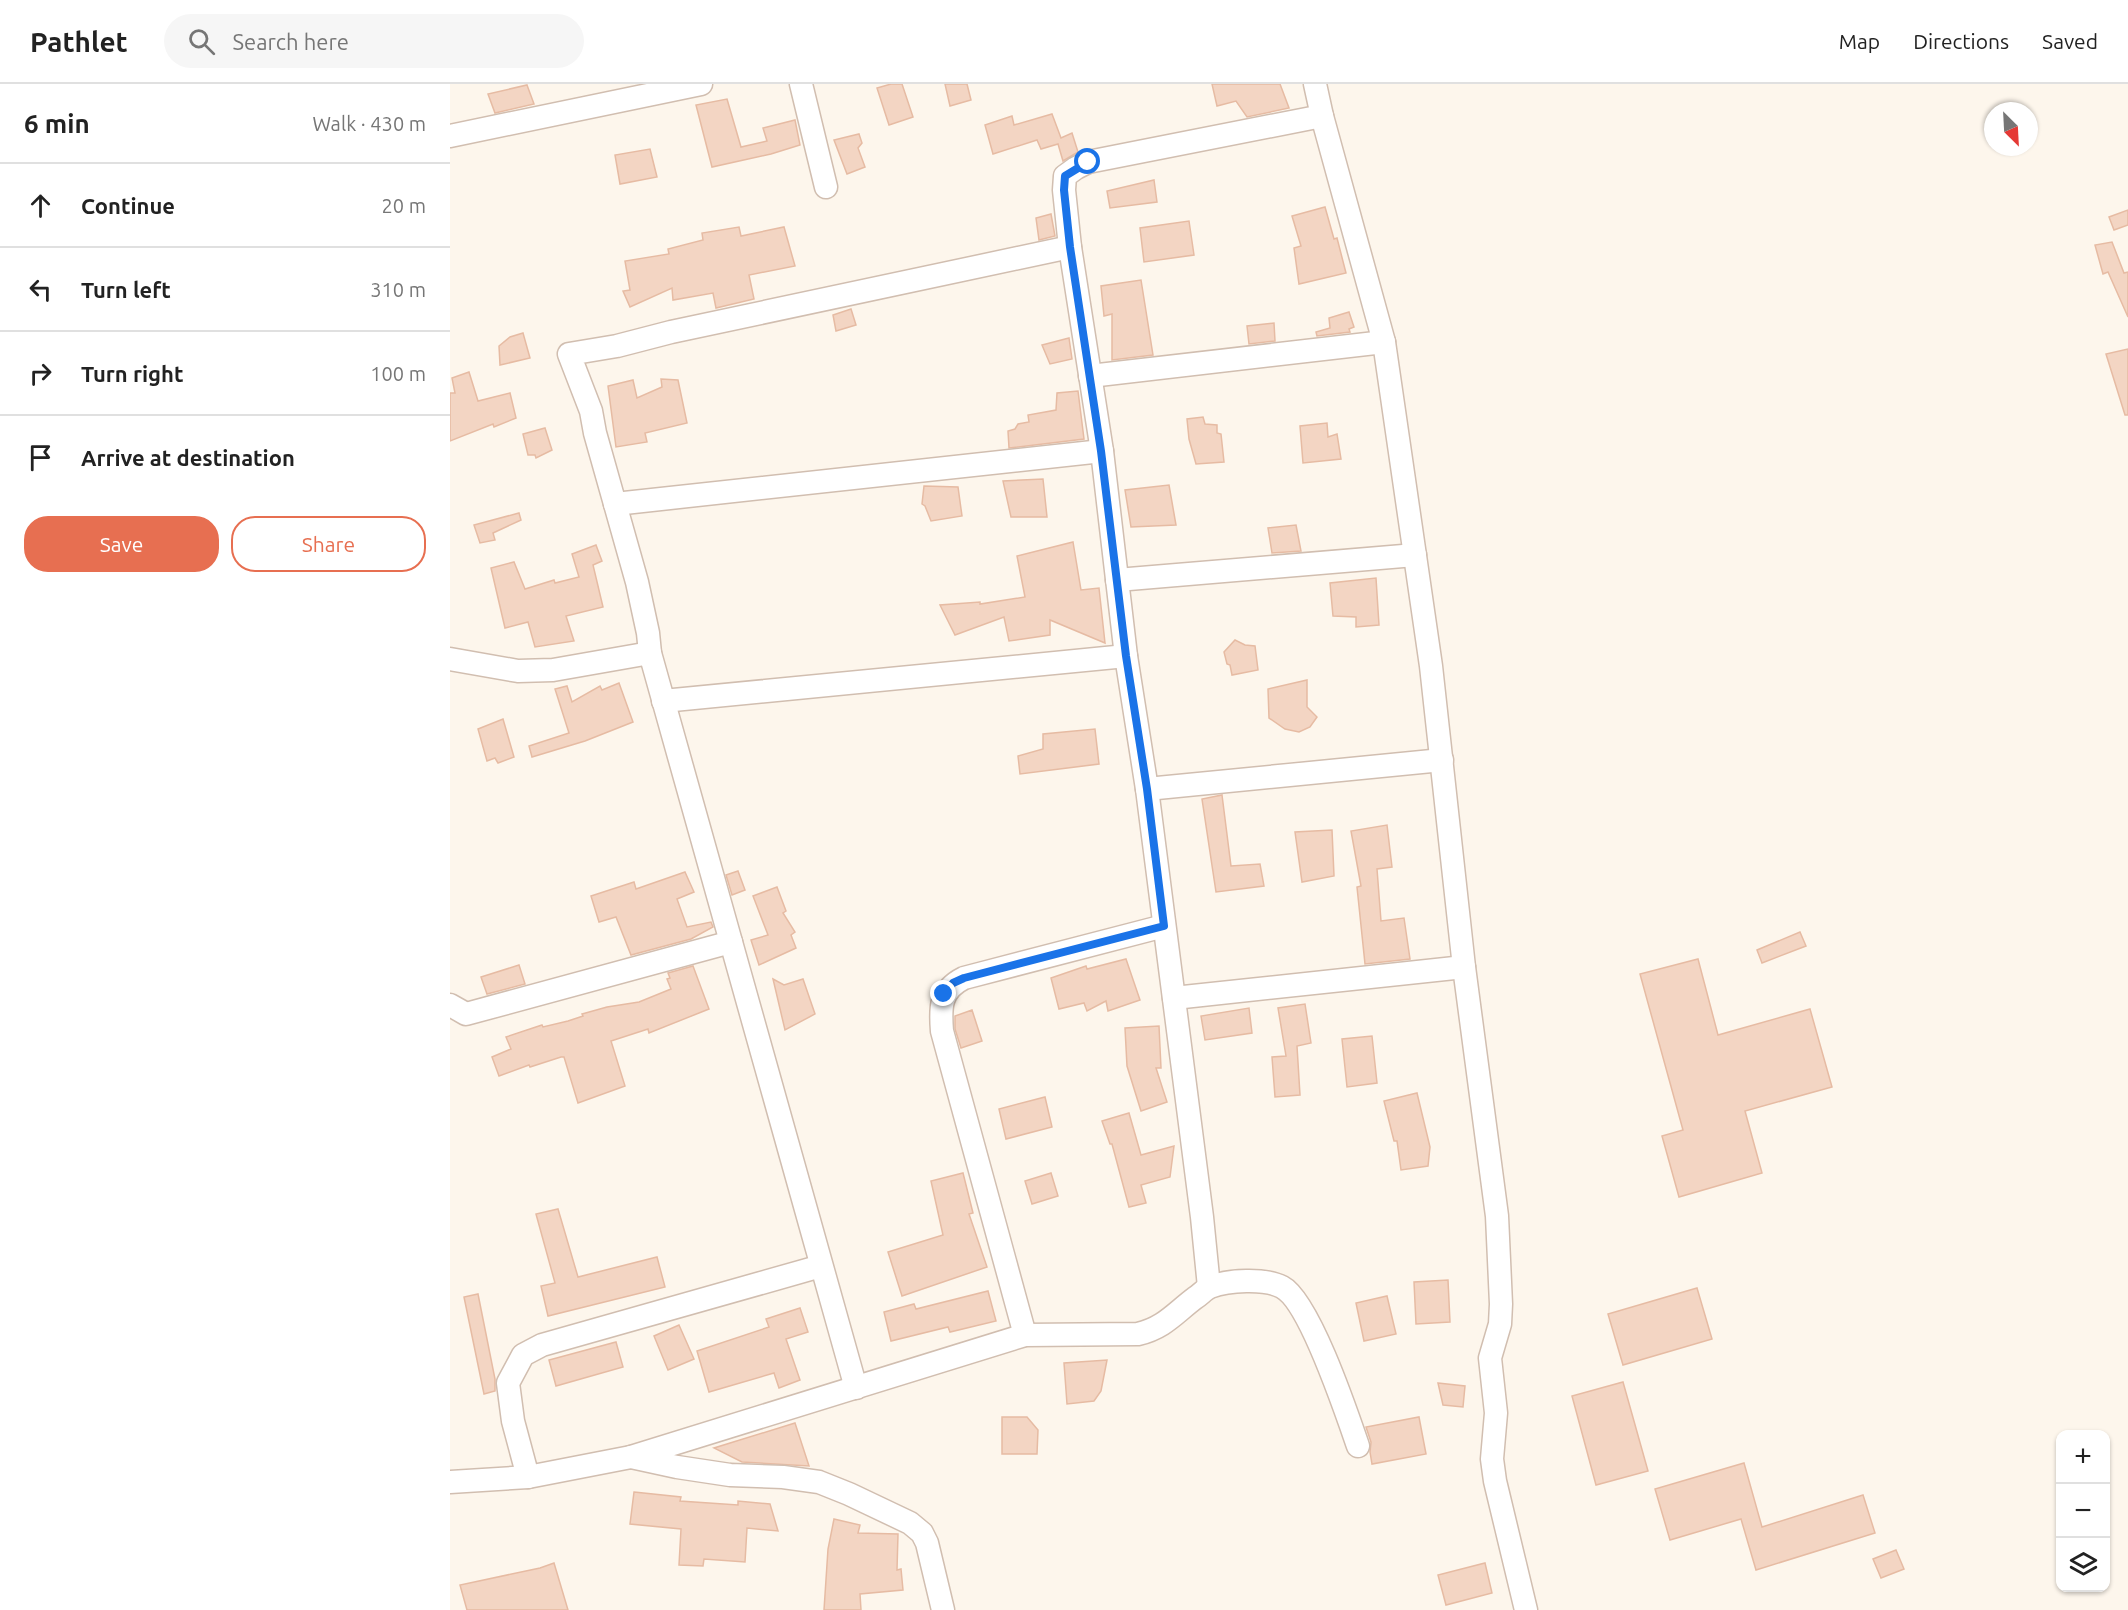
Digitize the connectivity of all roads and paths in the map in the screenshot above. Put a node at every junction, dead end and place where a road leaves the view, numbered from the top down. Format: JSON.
{"nodes":[{"id":1,"x":700,"y":84,"type":"edge"},
{"id":2,"x":801,"y":84,"type":"edge"},
{"id":3,"x":1315,"y":84,"type":"edge"},
{"id":4,"x":1322,"y":116,"type":"junction"},
{"id":5,"x":450,"y":136,"type":"edge"},
{"id":6,"x":826,"y":187,"type":"dead end"},
{"id":7,"x":1070,"y":247,"type":"junction"},
{"id":8,"x":1384,"y":342,"type":"junction"},
{"id":9,"x":1090,"y":376,"type":"junction"},
{"id":10,"x":1101,"y":451,"type":"junction"},
{"id":11,"x":615,"y":504,"type":"junction"},
{"id":12,"x":1415,"y":555,"type":"junction"},
{"id":13,"x":1117,"y":580,"type":"junction"},
{"id":14,"x":650,"y":653,"type":"junction"},
{"id":15,"x":1126,"y":656,"type":"junction"},
{"id":16,"x":450,"y":659,"type":"edge"},
{"id":17,"x":663,"y":701,"type":"junction"},
{"id":18,"x":1442,"y":760,"type":"junction"},
{"id":19,"x":1147,"y":789,"type":"junction"},
{"id":20,"x":1164,"y":926,"type":"junction"},
{"id":21,"x":731,"y":942,"type":"junction"},
{"id":22,"x":1464,"y":967,"type":"junction"},
{"id":23,"x":1174,"y":998,"type":"junction"},
{"id":24,"x":450,"y":1005,"type":"edge"},
{"id":25,"x":822,"y":1266,"type":"junction"},
{"id":26,"x":1209,"y":1287,"type":"junction"},
{"id":27,"x":1025,"y":1335,"type":"junction"},
{"id":28,"x":856,"y":1388,"type":"junction"},
{"id":29,"x":1358,"y":1446,"type":"dead end"},
{"id":30,"x":631,"y":1457,"type":"junction"},
{"id":31,"x":528,"y":1478,"type":"junction"},
{"id":32,"x":450,"y":1482,"type":"edge"},
{"id":33,"x":943,"y":1610,"type":"edge"},
{"id":34,"x":1526,"y":1610,"type":"edge"}],
"edges":[{"from":1,"to":5,"type":"street"},
{"from":2,"to":6,"type":"street"},
{"from":3,"to":4,"type":"street"},
{"from":4,"to":7,"type":"street"},
{"from":4,"to":8,"type":"street"},
{"from":7,"to":9,"type":"street"},
{"from":7,"to":11,"type":"street"},
{"from":8,"to":9,"type":"street"},
{"from":8,"to":12,"type":"street"},
{"from":9,"to":10,"type":"street"},
{"from":10,"to":11,"type":"street"},
{"from":10,"to":13,"type":"street"},
{"from":11,"to":14,"type":"street"},
{"from":12,"to":13,"type":"street"},
{"from":12,"to":18,"type":"street"},
{"from":13,"to":15,"type":"street"},
{"from":14,"to":16,"type":"street"},
{"from":14,"to":17,"type":"street"},
{"from":15,"to":17,"type":"street"},
{"from":15,"to":19,"type":"street"},
{"from":17,"to":21,"type":"street"},
{"from":18,"to":19,"type":"street"},
{"from":18,"to":22,"type":"street"},
{"from":19,"to":20,"type":"street"},
{"from":20,"to":23,"type":"street"},
{"from":20,"to":27,"type":"street"},
{"from":21,"to":24,"type":"street"},
{"from":21,"to":25,"type":"street"},
{"from":22,"to":23,"type":"street"},
{"from":22,"to":34,"type":"street"},
{"from":23,"to":26,"type":"street"},
{"from":25,"to":28,"type":"street"},
{"from":25,"to":31,"type":"street"},
{"from":26,"to":27,"type":"street"},
{"from":26,"to":29,"type":"street"},
{"from":27,"to":28,"type":"street"},
{"from":28,"to":30,"type":"street"},
{"from":30,"to":31,"type":"street"},
{"from":30,"to":33,"type":"street"},
{"from":31,"to":32,"type":"street"}]}
